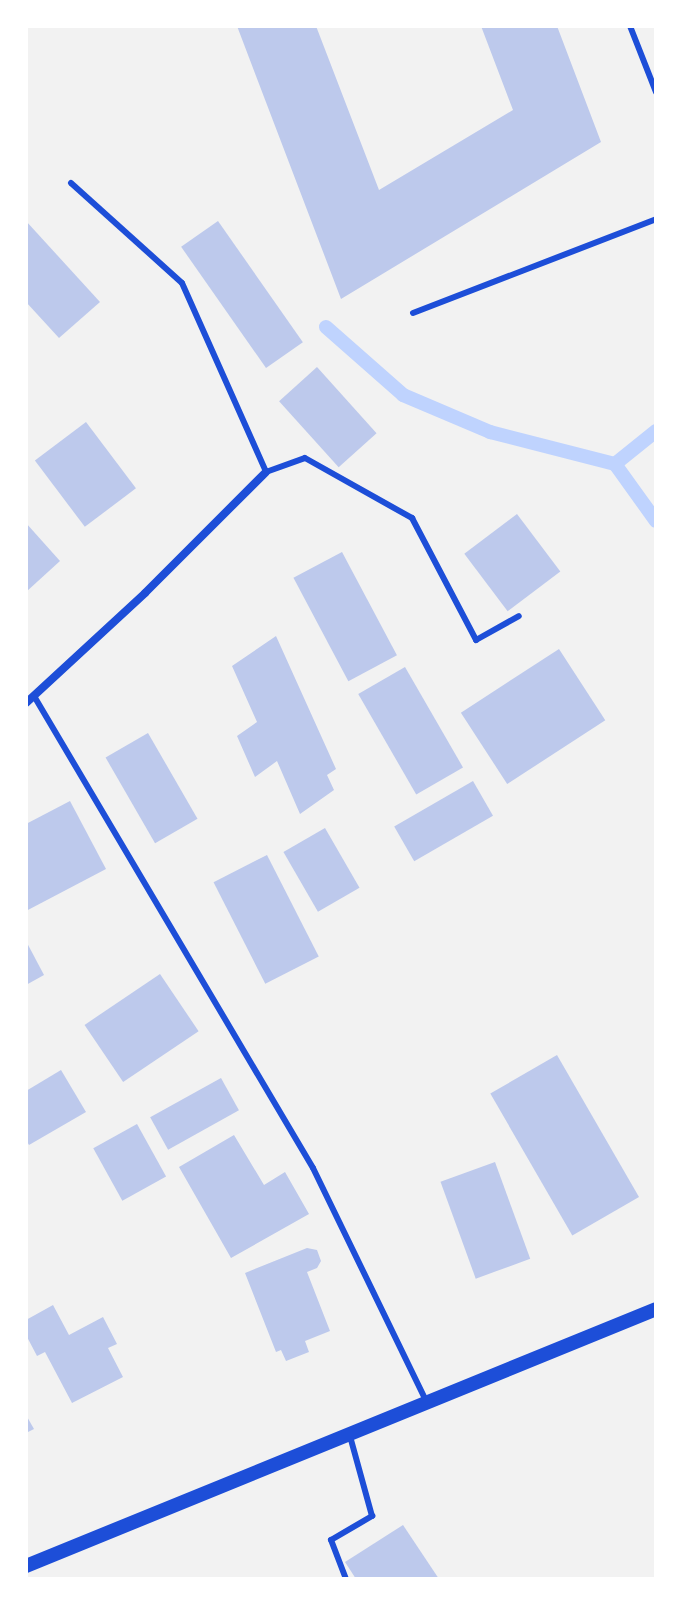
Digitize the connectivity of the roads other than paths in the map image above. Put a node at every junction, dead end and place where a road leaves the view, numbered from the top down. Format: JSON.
{"nodes":[{"id":1,"x":630,"y":26,"type":"edge"},
{"id":2,"x":656,"y":92,"type":"edge"},
{"id":3,"x":71,"y":183,"type":"dead end"},
{"id":4,"x":656,"y":219,"type":"edge"},
{"id":5,"x":413,"y":313,"type":"dead end"},
{"id":6,"x":266,"y":472,"type":"junction"},
{"id":7,"x":519,"y":616,"type":"dead end"},
{"id":8,"x":34,"y":696,"type":"junction"},
{"id":9,"x":26,"y":703,"type":"edge"},
{"id":10,"x":656,"y":1309,"type":"edge"},
{"id":11,"x":426,"y":1401,"type":"junction"},
{"id":12,"x":349,"y":1433,"type":"junction"},
{"id":13,"x":26,"y":1566,"type":"edge"},
{"id":14,"x":346,"y":1579,"type":"edge"}],
"edges":[{"from":1,"to":2,"type":"lane"},
{"from":3,"to":6,"type":"lane"},
{"from":4,"to":5,"type":"lane"},
{"from":6,"to":7,"type":"lane"},
{"from":6,"to":8,"type":"street"},
{"from":8,"to":9,"type":"street"},
{"from":8,"to":11,"type":"lane"},
{"from":10,"to":11,"type":"street"},
{"from":11,"to":12,"type":"street"},
{"from":12,"to":13,"type":"street"},
{"from":12,"to":14,"type":"lane"}]}
